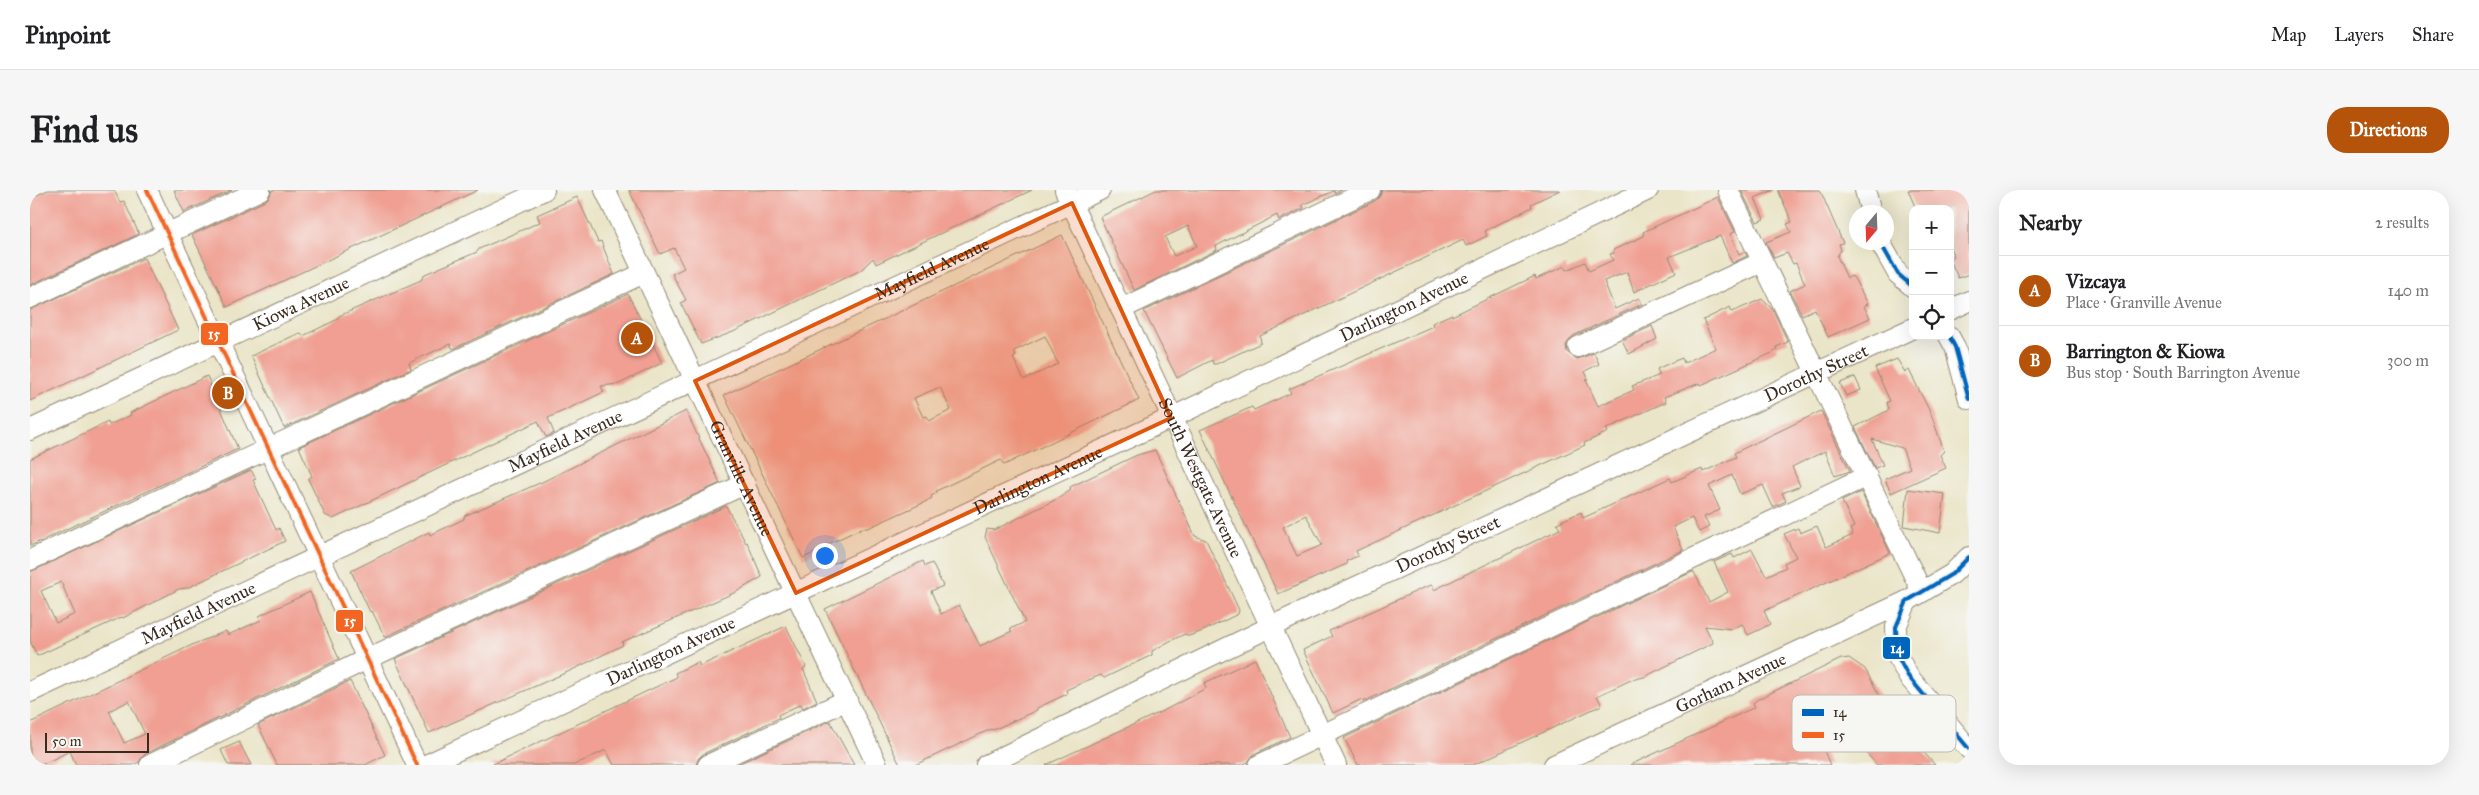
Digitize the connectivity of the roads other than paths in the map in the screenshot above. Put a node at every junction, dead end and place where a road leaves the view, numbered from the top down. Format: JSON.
{"nodes":[{"id":1,"x":147,"y":190,"type":"edge"},
{"id":2,"x":260,"y":190,"type":"edge"},
{"id":3,"x":544,"y":190,"type":"edge"},
{"id":4,"x":605,"y":190,"type":"edge"},
{"id":5,"x":1100,"y":190,"type":"edge"},
{"id":6,"x":1370,"y":190,"type":"edge"},
{"id":7,"x":1648,"y":190,"type":"edge"},
{"id":8,"x":1728,"y":190,"type":"edge"},
{"id":9,"x":1865,"y":190,"type":"edge"},
{"id":10,"x":1069,"y":197,"type":"edge"},
{"id":11,"x":1869,"y":205,"type":"edge"},
{"id":12,"x":167,"y":234,"type":"junction"},
{"id":13,"x":1884,"y":250,"type":"edge"},
{"id":14,"x":1762,"y":262,"type":"junction"},
{"id":15,"x":644,"y":273,"type":"junction"},
{"id":16,"x":1909,"y":284,"type":"edge"},
{"id":17,"x":30,"y":298,"type":"edge"},
{"id":18,"x":1969,"y":301,"type":"edge"},
{"id":19,"x":1954,"y":308,"type":"edge"},
{"id":20,"x":1120,"y":309,"type":"junction"},
{"id":21,"x":1909,"y":330,"type":"edge"},
{"id":22,"x":1951,"y":340,"type":"edge"},
{"id":23,"x":218,"y":341,"type":"junction"},
{"id":24,"x":1578,"y":347,"type":"dead end"},
{"id":25,"x":1817,"y":373,"type":"junction"},
{"id":26,"x":695,"y":381,"type":"junction"},
{"id":27,"x":1969,"y":399,"type":"edge"},
{"id":28,"x":1171,"y":418,"type":"junction"},
{"id":29,"x":30,"y":430,"type":"edge"},
{"id":30,"x":268,"y":447,"type":"junction"},
{"id":31,"x":1868,"y":476,"type":"junction"},
{"id":32,"x":745,"y":484,"type":"junction"},
{"id":33,"x":318,"y":555,"type":"junction"},
{"id":34,"x":1969,"y":557,"type":"edge"},
{"id":35,"x":30,"y":560,"type":"edge"},
{"id":36,"x":796,"y":593,"type":"junction"},
{"id":37,"x":1914,"y":597,"type":"junction"},
{"id":38,"x":1270,"y":627,"type":"junction"},
{"id":39,"x":367,"y":659,"type":"junction"},
{"id":40,"x":30,"y":692,"type":"edge"},
{"id":41,"x":1922,"y":695,"type":"edge"},
{"id":42,"x":847,"y":700,"type":"junction"},
{"id":43,"x":1956,"y":734,"type":"edge"},
{"id":44,"x":1322,"y":735,"type":"junction"},
{"id":45,"x":1969,"y":749,"type":"edge"},
{"id":46,"x":150,"y":765,"type":"edge"},
{"id":47,"x":417,"y":765,"type":"edge"},
{"id":48,"x":426,"y":765,"type":"edge"},
{"id":49,"x":708,"y":765,"type":"edge"},
{"id":50,"x":878,"y":765,"type":"edge"},
{"id":51,"x":986,"y":765,"type":"edge"},
{"id":52,"x":1259,"y":765,"type":"edge"},
{"id":53,"x":1336,"y":765,"type":"edge"},
{"id":54,"x":1554,"y":765,"type":"edge"}],
"edges":[{"from":1,"to":12,"type":"street"},
{"from":2,"to":12,"type":"street"},
{"from":3,"to":23,"type":"street","name":"Kiowa Avenue"},
{"from":4,"to":15,"type":"street","name":"Granville Avenue"},
{"from":5,"to":10,"type":"street","name":"Mayfield Avenue"},
{"from":6,"to":20,"type":"street"},
{"from":7,"to":28,"type":"street","name":"Darlington Avenue"},
{"from":8,"to":14,"type":"street"},
{"from":9,"to":11,"type":"street"},
{"from":10,"to":20,"type":"street","name":"South Westgate Avenue"},
{"from":10,"to":26,"type":"street","name":"Mayfield Avenue"},
{"from":12,"to":17,"type":"street"},
{"from":12,"to":23,"type":"street"},
{"from":13,"to":16,"type":"street"},
{"from":14,"to":24,"type":"street"},
{"from":14,"to":25,"type":"street"},
{"from":15,"to":26,"type":"street","name":"Granville Avenue"},
{"from":15,"to":30,"type":"street"},
{"from":18,"to":19,"type":"street"},
{"from":20,"to":28,"type":"street","name":"South Westgate Avenue"},
{"from":21,"to":25,"type":"street","name":"Dorothy Street"},
{"from":22,"to":27,"type":"street"},
{"from":23,"to":29,"type":"street","name":"Kiowa Avenue"},
{"from":23,"to":30,"type":"street"},
{"from":25,"to":31,"type":"street"},
{"from":25,"to":38,"type":"street","name":"Dorothy Street"},
{"from":26,"to":32,"type":"street","name":"Granville Avenue"},
{"from":26,"to":33,"type":"street","name":"Mayfield Avenue"},
{"from":28,"to":36,"type":"street","name":"Darlington Avenue"},
{"from":28,"to":38,"type":"street","name":"South Westgate Avenue"},
{"from":30,"to":33,"type":"street"},
{"from":30,"to":35,"type":"street"},
{"from":31,"to":37,"type":"street"},
{"from":31,"to":44,"type":"street"},
{"from":32,"to":36,"type":"street","name":"Granville Avenue"},
{"from":32,"to":39,"type":"street"},
{"from":33,"to":39,"type":"street"},
{"from":33,"to":40,"type":"street","name":"Mayfield Avenue"},
{"from":34,"to":37,"type":"street","name":"Gorham Avenue"},
{"from":36,"to":42,"type":"street","name":"Granville Avenue"},
{"from":36,"to":48,"type":"street","name":"Darlington Avenue"},
{"from":37,"to":41,"type":"street"},
{"from":37,"to":54,"type":"street","name":"Gorham Avenue"},
{"from":38,"to":44,"type":"street","name":"South Westgate Avenue"},
{"from":38,"to":51,"type":"street","name":"Dorothy Street"},
{"from":39,"to":46,"type":"street"},
{"from":39,"to":47,"type":"street"},
{"from":42,"to":49,"type":"street"},
{"from":42,"to":50,"type":"street","name":"Granville Avenue"},
{"from":43,"to":45,"type":"street"},
{"from":44,"to":52,"type":"street"},
{"from":44,"to":53,"type":"street","name":"South Westgate Avenue"}]}
